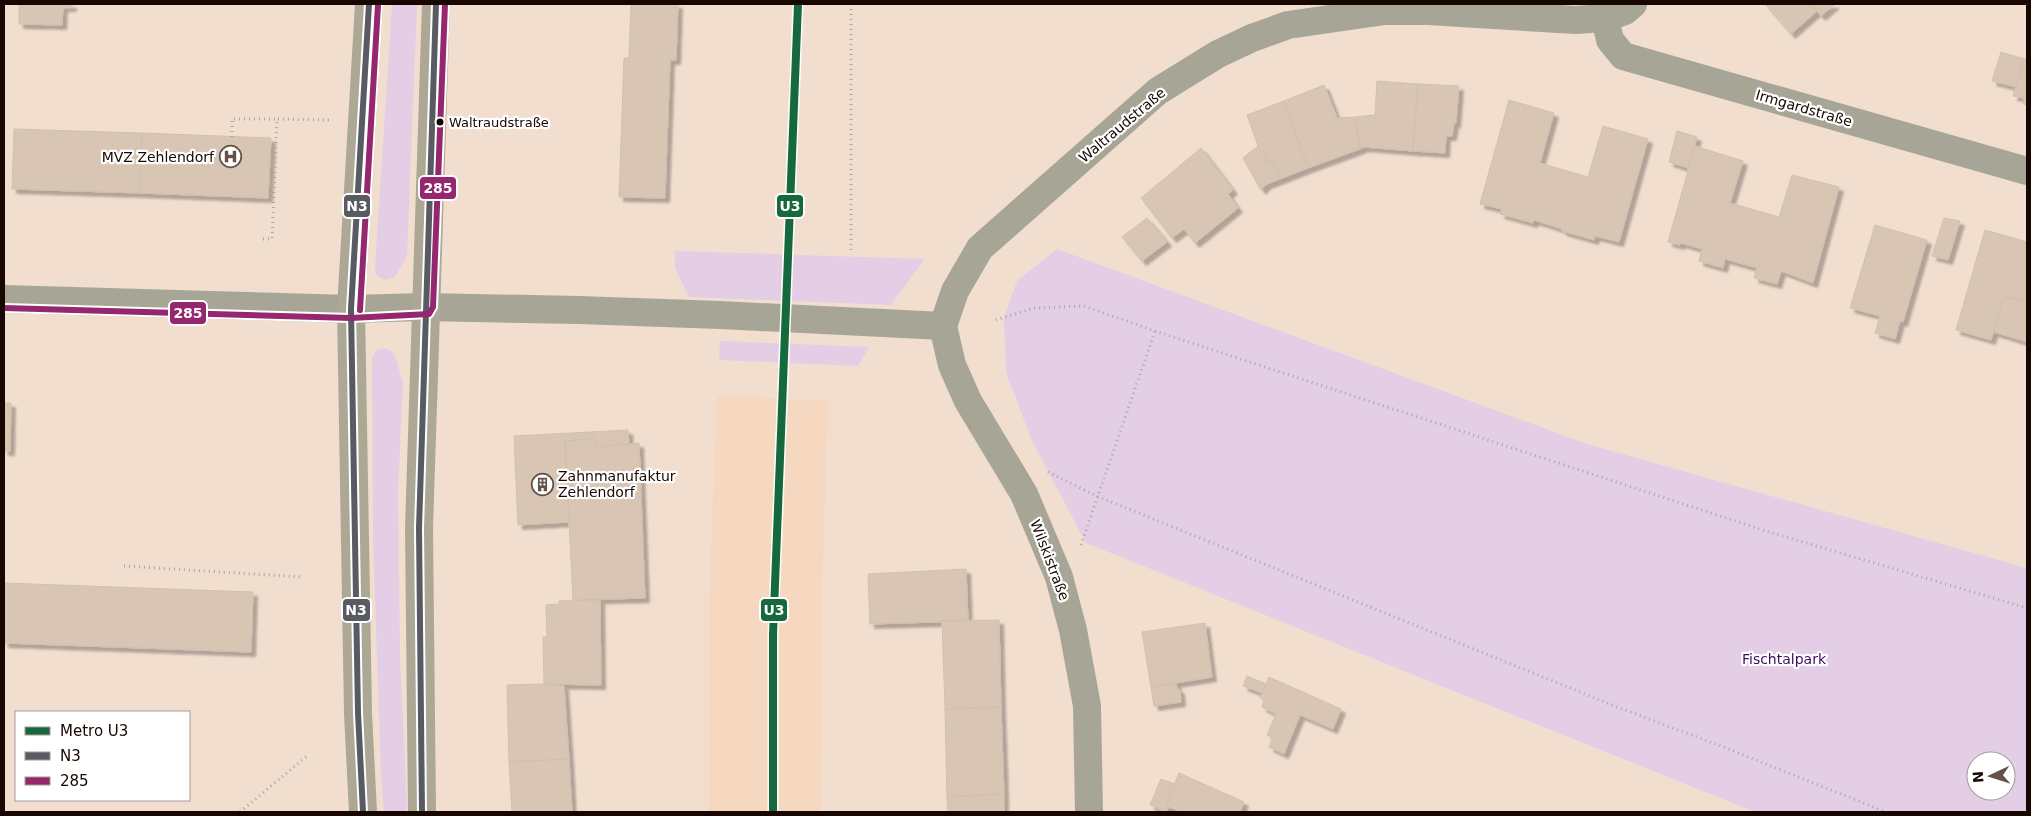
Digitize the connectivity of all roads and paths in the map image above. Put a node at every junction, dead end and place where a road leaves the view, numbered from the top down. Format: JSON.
{"nodes":[{"id":1,"x":369,"y":4,"type":"edge"},
{"id":2,"x":436,"y":4,"type":"edge"},
{"id":3,"x":851,"y":4,"type":"edge"},
{"id":4,"x":1633,"y":4,"type":"edge"},
{"id":5,"x":1605,"y":18,"type":"junction"},
{"id":6,"x":276,"y":119,"type":"junction"},
{"id":7,"x":329,"y":120,"type":"dead end"},
{"id":8,"x":232,"y":137,"type":"dead end"},
{"id":9,"x":2027,"y":171,"type":"edge"},
{"id":10,"x":263,"y":239,"type":"dead end"},
{"id":11,"x":851,"y":253,"type":"dead end"},
{"id":12,"x":4,"y":299,"type":"edge"},
{"id":13,"x":424,"y":307,"type":"junction"},
{"id":14,"x":351,"y":309,"type":"junction"},
{"id":15,"x":996,"y":320,"type":"dead end"},
{"id":16,"x":943,"y":326,"type":"junction"},
{"id":17,"x":1155,"y":331,"type":"junction"},
{"id":18,"x":1043,"y":469,"type":"dead end"},
{"id":19,"x":1099,"y":497,"type":"junction"},
{"id":20,"x":1078,"y":552,"type":"dead end"},
{"id":21,"x":124,"y":566,"type":"dead end"},
{"id":22,"x":302,"y":577,"type":"dead end"},
{"id":23,"x":2027,"y":608,"type":"edge"},
{"id":24,"x":307,"y":756,"type":"dead end"},
{"id":25,"x":240,"y":812,"type":"edge"},
{"id":26,"x":363,"y":812,"type":"edge"},
{"id":27,"x":422,"y":812,"type":"edge"},
{"id":28,"x":1090,"y":812,"type":"edge"},
{"id":29,"x":1886,"y":812,"type":"edge"}],
"edges":[{"from":1,"to":14,"type":"main road"},
{"from":2,"to":13,"type":"main road"},
{"from":3,"to":11,"type":"path"},
{"from":4,"to":5,"type":"street","name":"Waltraudstraße"},
{"from":5,"to":9,"type":"street","name":"Irmgardstraße"},
{"from":5,"to":16,"type":"street","name":"Waltraudstraße"},
{"from":6,"to":7,"type":"path"},
{"from":6,"to":8,"type":"path"},
{"from":6,"to":10,"type":"path"},
{"from":12,"to":14,"type":"street"},
{"from":13,"to":14,"type":"street"},
{"from":13,"to":16,"type":"street"},
{"from":13,"to":27,"type":"main road"},
{"from":14,"to":26,"type":"main road"},
{"from":15,"to":17,"type":"path"},
{"from":16,"to":28,"type":"street","name":"Wilskistraße"},
{"from":17,"to":19,"type":"path"},
{"from":17,"to":23,"type":"path"},
{"from":18,"to":19,"type":"path"},
{"from":19,"to":20,"type":"path"},
{"from":19,"to":29,"type":"path"},
{"from":21,"to":22,"type":"path"},
{"from":24,"to":25,"type":"path"}]}
